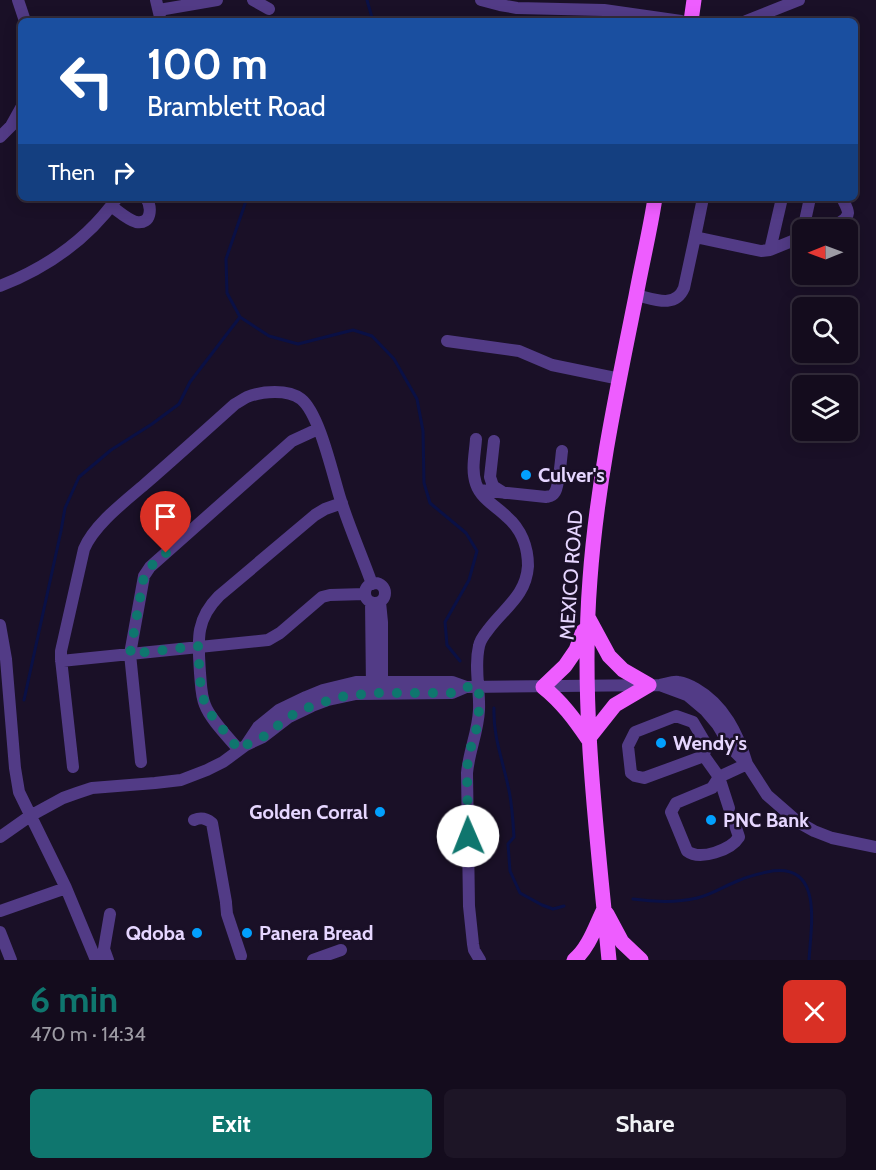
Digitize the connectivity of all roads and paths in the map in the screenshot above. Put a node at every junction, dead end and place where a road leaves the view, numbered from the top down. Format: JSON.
{"nodes":[{"id":1,"x":18,"y":0,"type":"edge"},
{"id":2,"x":217,"y":0,"type":"edge"},
{"id":3,"x":253,"y":0,"type":"edge"},
{"id":4,"x":481,"y":0,"type":"edge"},
{"id":5,"x":694,"y":0,"type":"edge"},
{"id":6,"x":799,"y":0,"type":"edge"},
{"id":7,"x":269,"y":9,"type":"dead end"},
{"id":8,"x":159,"y":10,"type":"edge"},
{"id":9,"x":24,"y":18,"type":"edge"},
{"id":10,"x":660,"y":18,"type":"edge"},
{"id":11,"x":691,"y":18,"type":"edge"},
{"id":12,"x":754,"y":18,"type":"edge"},
{"id":13,"x":18,"y":113,"type":"edge"},
{"id":14,"x":0,"y":137,"type":"edge"},
{"id":15,"x":148,"y":201,"type":"edge"},
{"id":16,"x":654,"y":201,"type":"edge"},
{"id":17,"x":702,"y":201,"type":"edge"},
{"id":18,"x":781,"y":201,"type":"edge"},
{"id":19,"x":809,"y":201,"type":"edge"},
{"id":20,"x":843,"y":201,"type":"edge"},
{"id":21,"x":114,"y":202,"type":"edge"},
{"id":22,"x":805,"y":219,"type":"edge"},
{"id":23,"x":846,"y":219,"type":"edge"},
{"id":24,"x":695,"y":237,"type":"junction"},
{"id":25,"x":792,"y":239,"type":"edge"},
{"id":26,"x":770,"y":250,"type":"junction"},
{"id":27,"x":0,"y":286,"type":"edge"},
{"id":28,"x":636,"y":295,"type":"junction"},
{"id":29,"x":447,"y":341,"type":"dead end"},
{"id":30,"x":620,"y":379,"type":"junction"},
{"id":31,"x":318,"y":429,"type":"junction"},
{"id":32,"x":476,"y":439,"type":"dead end"},
{"id":33,"x":494,"y":441,"type":"dead end"},
{"id":34,"x":562,"y":451,"type":"dead end"},
{"id":35,"x":479,"y":490,"type":"junction"},
{"id":36,"x":504,"y":493,"type":"junction"},
{"id":37,"x":342,"y":504,"type":"junction"},
{"id":38,"x":372,"y":596,"type":"junction"},
{"id":39,"x":587,"y":616,"type":"junction"},
{"id":40,"x":0,"y":625,"type":"edge"},
{"id":41,"x":198,"y":646,"type":"junction"},
{"id":42,"x":130,"y":654,"type":"junction"},
{"id":43,"x":61,"y":661,"type":"junction"},
{"id":44,"x":655,"y":685,"type":"junction"},
{"id":45,"x":586,"y":686,"type":"junction"},
{"id":46,"x":377,"y":687,"type":"junction"},
{"id":47,"x":472,"y":687,"type":"junction"},
{"id":48,"x":543,"y":687,"type":"junction"},
{"id":49,"x":588,"y":739,"type":"junction"},
{"id":50,"x":242,"y":747,"type":"junction"},
{"id":51,"x":704,"y":756,"type":"junction"},
{"id":52,"x":141,"y":762,"type":"dead end"},
{"id":53,"x":747,"y":764,"type":"junction"},
{"id":54,"x":73,"y":767,"type":"dead end"},
{"id":55,"x":719,"y":777,"type":"junction"},
{"id":56,"x":30,"y":816,"type":"junction"},
{"id":57,"x":194,"y":820,"type":"dead end"},
{"id":58,"x":0,"y":837,"type":"edge"},
{"id":59,"x":876,"y":847,"type":"edge"},
{"id":60,"x":66,"y":888,"type":"junction"},
{"id":61,"x":604,"y":909,"type":"junction"},
{"id":62,"x":0,"y":910,"type":"edge"},
{"id":63,"x":110,"y":914,"type":"dead end"},
{"id":64,"x":0,"y":932,"type":"edge"},
{"id":65,"x":473,"y":944,"type":"junction"},
{"id":66,"x":341,"y":950,"type":"dead end"},
{"id":67,"x":242,"y":956,"type":"dead end"},
{"id":68,"x":11,"y":960,"type":"edge"},
{"id":69,"x":96,"y":960,"type":"edge"},
{"id":70,"x":108,"y":960,"type":"edge"},
{"id":71,"x":313,"y":960,"type":"edge"},
{"id":72,"x":467,"y":960,"type":"edge"},
{"id":73,"x":480,"y":960,"type":"edge"},
{"id":74,"x":574,"y":960,"type":"edge"},
{"id":75,"x":609,"y":960,"type":"edge"},
{"id":76,"x":641,"y":960,"type":"edge"}],
"edges":[{"from":1,"to":9,"type":"street"},
{"from":2,"to":8,"type":"street"},
{"from":3,"to":7,"type":"street"},
{"from":4,"to":10,"type":"street"},
{"from":5,"to":11,"type":"main road"},
{"from":6,"to":12,"type":"street"},
{"from":13,"to":14,"type":"street"},
{"from":15,"to":21,"type":"street"},
{"from":16,"to":28,"type":"main road","name":"MEXICO ROAD"},
{"from":17,"to":24,"type":"street"},
{"from":18,"to":26,"type":"street"},
{"from":19,"to":22,"type":"street"},
{"from":20,"to":23,"type":"street"},
{"from":21,"to":27,"type":"street"},
{"from":24,"to":26,"type":"street"},
{"from":24,"to":28,"type":"street"},
{"from":25,"to":26,"type":"street"},
{"from":28,"to":30,"type":"main road","name":"MEXICO ROAD"},
{"from":29,"to":30,"type":"street"},
{"from":30,"to":39,"type":"main road","name":"MEXICO ROAD"},
{"from":31,"to":37,"type":"street"},
{"from":31,"to":42,"type":"street"},
{"from":31,"to":43,"type":"street"},
{"from":32,"to":35,"type":"street"},
{"from":33,"to":36,"type":"street"},
{"from":34,"to":36,"type":"street"},
{"from":35,"to":36,"type":"street"},
{"from":35,"to":47,"type":"street"},
{"from":37,"to":38,"type":"street"},
{"from":37,"to":41,"type":"street"},
{"from":38,"to":41,"type":"street"},
{"from":38,"to":46,"type":"street"},
{"from":39,"to":44,"type":"main road"},
{"from":39,"to":45,"type":"main road","name":"MEXICO ROAD"},
{"from":39,"to":48,"type":"main road"},
{"from":40,"to":56,"type":"street"},
{"from":41,"to":42,"type":"street"},
{"from":41,"to":50,"type":"street"},
{"from":42,"to":43,"type":"street"},
{"from":42,"to":52,"type":"street"},
{"from":43,"to":54,"type":"street"},
{"from":44,"to":45,"type":"street"},
{"from":44,"to":49,"type":"main road"},
{"from":44,"to":53,"type":"street"},
{"from":45,"to":48,"type":"street"},
{"from":45,"to":49,"type":"main road","name":"MEXICO ROAD"},
{"from":46,"to":47,"type":"street"},
{"from":46,"to":50,"type":"street"},
{"from":47,"to":48,"type":"street"},
{"from":47,"to":65,"type":"street"},
{"from":48,"to":49,"type":"main road"},
{"from":49,"to":61,"type":"main road","name":"MEXICO ROAD"},
{"from":50,"to":56,"type":"street"},
{"from":51,"to":51,"type":"street"},
{"from":51,"to":55,"type":"street"},
{"from":53,"to":55,"type":"street"},
{"from":53,"to":59,"type":"street"},
{"from":55,"to":55,"type":"street"},
{"from":56,"to":58,"type":"street"},
{"from":56,"to":60,"type":"street"},
{"from":57,"to":67,"type":"street"},
{"from":60,"to":62,"type":"street"},
{"from":60,"to":69,"type":"street"},
{"from":61,"to":74,"type":"main road"},
{"from":61,"to":75,"type":"main road","name":"MEXICO ROAD"},
{"from":61,"to":76,"type":"main road"},
{"from":63,"to":70,"type":"street"},
{"from":64,"to":68,"type":"street"},
{"from":65,"to":72,"type":"street"},
{"from":65,"to":73,"type":"street"},
{"from":66,"to":71,"type":"street"}]}
